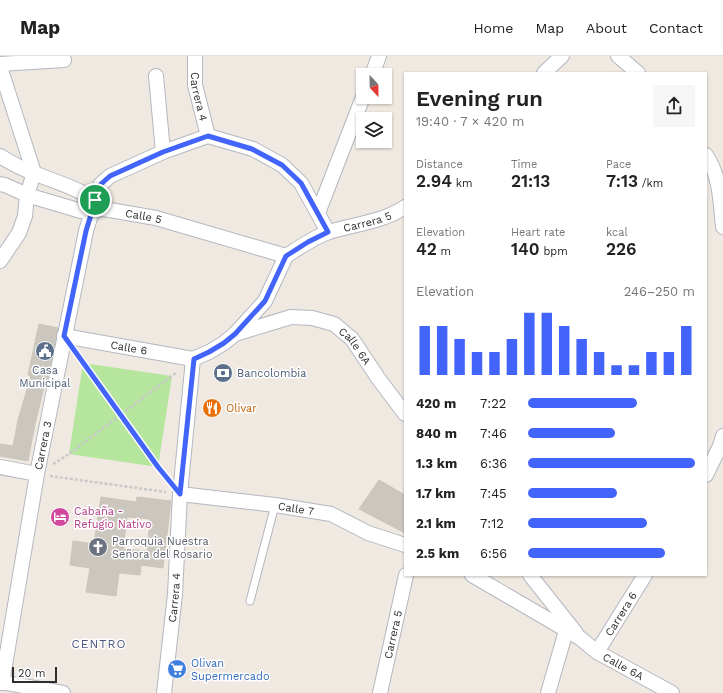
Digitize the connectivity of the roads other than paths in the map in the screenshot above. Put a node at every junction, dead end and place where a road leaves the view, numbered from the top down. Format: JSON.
{"nodes":[{"id":1,"x":195,"y":56,"type":"edge"},
{"id":2,"x":379,"y":56,"type":"edge"},
{"id":3,"x":562,"y":56,"type":"edge"},
{"id":4,"x":618,"y":56,"type":"edge"},
{"id":5,"x":64,"y":60,"type":"dead end"},
{"id":6,"x":0,"y":66,"type":"edge"},
{"id":7,"x":375,"y":68,"type":"edge"},
{"id":8,"x":545,"y":72,"type":"edge"},
{"id":9,"x":637,"y":72,"type":"edge"},
{"id":10,"x":156,"y":76,"type":"dead end"},
{"id":11,"x":360,"y":104,"type":"edge"},
{"id":12,"x":208,"y":136,"type":"junction"},
{"id":13,"x":163,"y":152,"type":"junction"},
{"id":14,"x":0,"y":156,"type":"edge"},
{"id":15,"x":714,"y":162,"type":"edge"},
{"id":16,"x":34,"y":173,"type":"junction"},
{"id":17,"x":0,"y":184,"type":"edge"},
{"id":18,"x":27,"y":195,"type":"junction"},
{"id":19,"x":94,"y":205,"type":"junction"},
{"id":20,"x":404,"y":208,"type":"edge"},
{"id":21,"x":318,"y":213,"type":"junction"},
{"id":22,"x":723,"y":227,"type":"edge"},
{"id":23,"x":328,"y":232,"type":"junction"},
{"id":24,"x":286,"y":256,"type":"junction"},
{"id":25,"x":0,"y":261,"type":"edge"},
{"id":26,"x":235,"y":334,"type":"junction"},
{"id":27,"x":64,"y":336,"type":"junction"},
{"id":28,"x":194,"y":359,"type":"junction"},
{"id":29,"x":404,"y":413,"type":"edge"},
{"id":30,"x":722,"y":443,"type":"edge"},
{"id":31,"x":0,"y":467,"type":"edge"},
{"id":32,"x":707,"y":473,"type":"edge"},
{"id":33,"x":36,"y":474,"type":"junction"},
{"id":34,"x":180,"y":494,"type":"junction"},
{"id":35,"x":275,"y":505,"type":"junction"},
{"id":36,"x":404,"y":545,"type":"edge"},
{"id":37,"x":406,"y":576,"type":"edge"},
{"id":38,"x":474,"y":576,"type":"edge"},
{"id":39,"x":531,"y":576,"type":"edge"},
{"id":40,"x":644,"y":576,"type":"edge"},
{"id":41,"x":250,"y":601,"type":"dead end"},
{"id":42,"x":566,"y":631,"type":"junction"},
{"id":43,"x":580,"y":638,"type":"junction"},
{"id":44,"x":597,"y":652,"type":"junction"},
{"id":45,"x":1,"y":683,"type":"edge"},
{"id":46,"x":62,"y":693,"type":"edge"},
{"id":47,"x":164,"y":693,"type":"edge"},
{"id":48,"x":380,"y":693,"type":"edge"},
{"id":49,"x":548,"y":693,"type":"edge"},
{"id":50,"x":672,"y":693,"type":"edge"}],
"edges":[{"from":1,"to":12,"type":"street","name":"Carrera 4"},
{"from":2,"to":7,"type":"street"},
{"from":3,"to":8,"type":"street"},
{"from":4,"to":9,"type":"street"},
{"from":5,"to":6,"type":"street"},
{"from":6,"to":16,"type":"street"},
{"from":10,"to":13,"type":"street"},
{"from":11,"to":21,"type":"street"},
{"from":12,"to":13,"type":"street","name":"Carrera 3"},
{"from":12,"to":21,"type":"street"},
{"from":13,"to":19,"type":"street","name":"Carrera 3"},
{"from":14,"to":16,"type":"street"},
{"from":15,"to":22,"type":"street"},
{"from":16,"to":18,"type":"street"},
{"from":16,"to":19,"type":"street"},
{"from":17,"to":18,"type":"street","name":"Calle 5"},
{"from":18,"to":19,"type":"street","name":"Calle 5"},
{"from":18,"to":25,"type":"street"},
{"from":19,"to":24,"type":"street","name":"Calle 5"},
{"from":19,"to":27,"type":"street","name":"Carrera 3"},
{"from":20,"to":23,"type":"street","name":"Carrera 5"},
{"from":21,"to":23,"type":"street"},
{"from":23,"to":24,"type":"street","name":"Carrera 5"},
{"from":24,"to":26,"type":"street"},
{"from":26,"to":28,"type":"street"},
{"from":26,"to":29,"type":"street","name":"Calle 6A"},
{"from":27,"to":28,"type":"street","name":"Calle 6"},
{"from":27,"to":33,"type":"street","name":"Carrera 3"},
{"from":28,"to":34,"type":"street","name":"Carrera 4"},
{"from":30,"to":32,"type":"street"},
{"from":31,"to":33,"type":"street"},
{"from":33,"to":45,"type":"street","name":"Carrera 3"},
{"from":34,"to":35,"type":"street","name":"Calle 7"},
{"from":34,"to":47,"type":"street","name":"Carrera 4"},
{"from":35,"to":36,"type":"street","name":"Calle 7"},
{"from":35,"to":41,"type":"lane"},
{"from":37,"to":48,"type":"street","name":"Carrera 5"},
{"from":38,"to":42,"type":"street"},
{"from":39,"to":43,"type":"street"},
{"from":40,"to":44,"type":"street","name":"Carrera 6"},
{"from":42,"to":43,"type":"street"},
{"from":42,"to":49,"type":"street"},
{"from":43,"to":44,"type":"street"},
{"from":44,"to":50,"type":"street","name":"Calle 6A"},
{"from":45,"to":46,"type":"street"}]}
